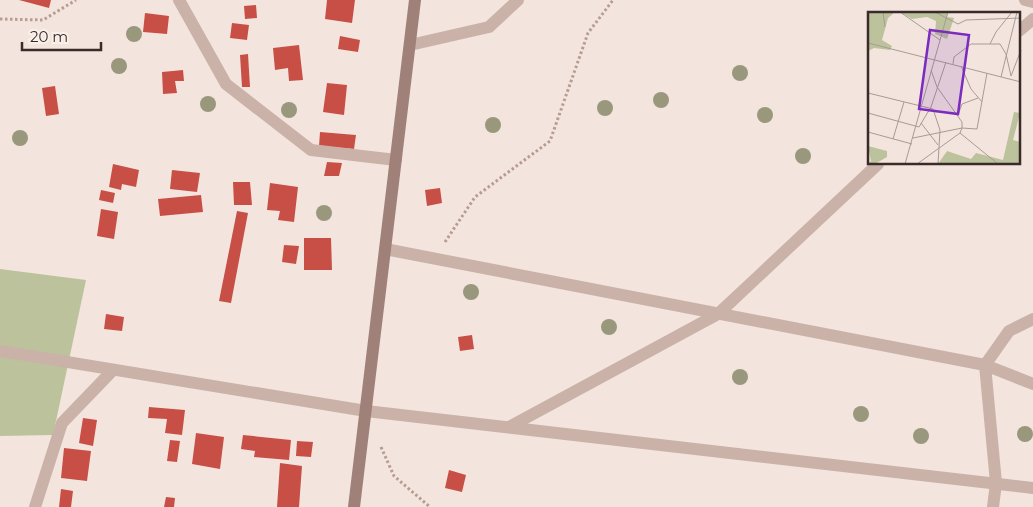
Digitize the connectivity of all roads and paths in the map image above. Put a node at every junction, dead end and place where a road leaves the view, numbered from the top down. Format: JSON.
{"nodes":[{"id":1,"x":76,"y":0,"type":"edge"},
{"id":2,"x":180,"y":0,"type":"edge"},
{"id":3,"x":415,"y":0,"type":"edge"},
{"id":4,"x":518,"y":0,"type":"edge"},
{"id":5,"x":613,"y":0,"type":"edge"},
{"id":6,"x":1025,"y":0,"type":"edge"},
{"id":7,"x":1033,"y":2,"type":"edge"},
{"id":8,"x":0,"y":18,"type":"edge"},
{"id":9,"x":1033,"y":19,"type":"edge"},
{"id":10,"x":1020,"y":31,"type":"edge"},
{"id":11,"x":410,"y":45,"type":"junction"},
{"id":12,"x":396,"y":160,"type":"junction"},
{"id":13,"x":877,"y":165,"type":"edge"},
{"id":14,"x":385,"y":249,"type":"junction"},
{"id":15,"x":434,"y":259,"type":"junction"},
{"id":16,"x":718,"y":314,"type":"junction"},
{"id":17,"x":1033,"y":319,"type":"edge"},
{"id":18,"x":0,"y":351,"type":"edge"},
{"id":19,"x":985,"y":365,"type":"junction"},
{"id":20,"x":113,"y":370,"type":"junction"},
{"id":21,"x":1033,"y":384,"type":"edge"},
{"id":22,"x":366,"y":411,"type":"junction"},
{"id":23,"x":509,"y":427,"type":"junction"},
{"id":24,"x":380,"y":443,"type":"dead end"},
{"id":25,"x":996,"y":483,"type":"junction"},
{"id":26,"x":1033,"y":488,"type":"edge"},
{"id":27,"x":35,"y":507,"type":"edge"},
{"id":28,"x":354,"y":507,"type":"edge"},
{"id":29,"x":430,"y":507,"type":"edge"},
{"id":30,"x":993,"y":507,"type":"edge"}],
"edges":[{"from":1,"to":8,"type":"path"},
{"from":2,"to":12,"type":"street"},
{"from":3,"to":11,"type":"main road"},
{"from":4,"to":11,"type":"street"},
{"from":5,"to":15,"type":"path"},
{"from":6,"to":7,"type":"street"},
{"from":9,"to":10,"type":"street"},
{"from":11,"to":12,"type":"main road"},
{"from":12,"to":14,"type":"main road"},
{"from":13,"to":16,"type":"street"},
{"from":14,"to":15,"type":"street"},
{"from":14,"to":22,"type":"main road"},
{"from":15,"to":16,"type":"street"},
{"from":16,"to":19,"type":"street"},
{"from":16,"to":23,"type":"street"},
{"from":17,"to":19,"type":"street"},
{"from":18,"to":20,"type":"street"},
{"from":19,"to":21,"type":"street"},
{"from":19,"to":25,"type":"street"},
{"from":20,"to":22,"type":"street"},
{"from":20,"to":27,"type":"street"},
{"from":22,"to":23,"type":"street"},
{"from":22,"to":28,"type":"main road"},
{"from":23,"to":25,"type":"street"},
{"from":24,"to":29,"type":"path"},
{"from":25,"to":26,"type":"street"},
{"from":25,"to":30,"type":"street"}]}
